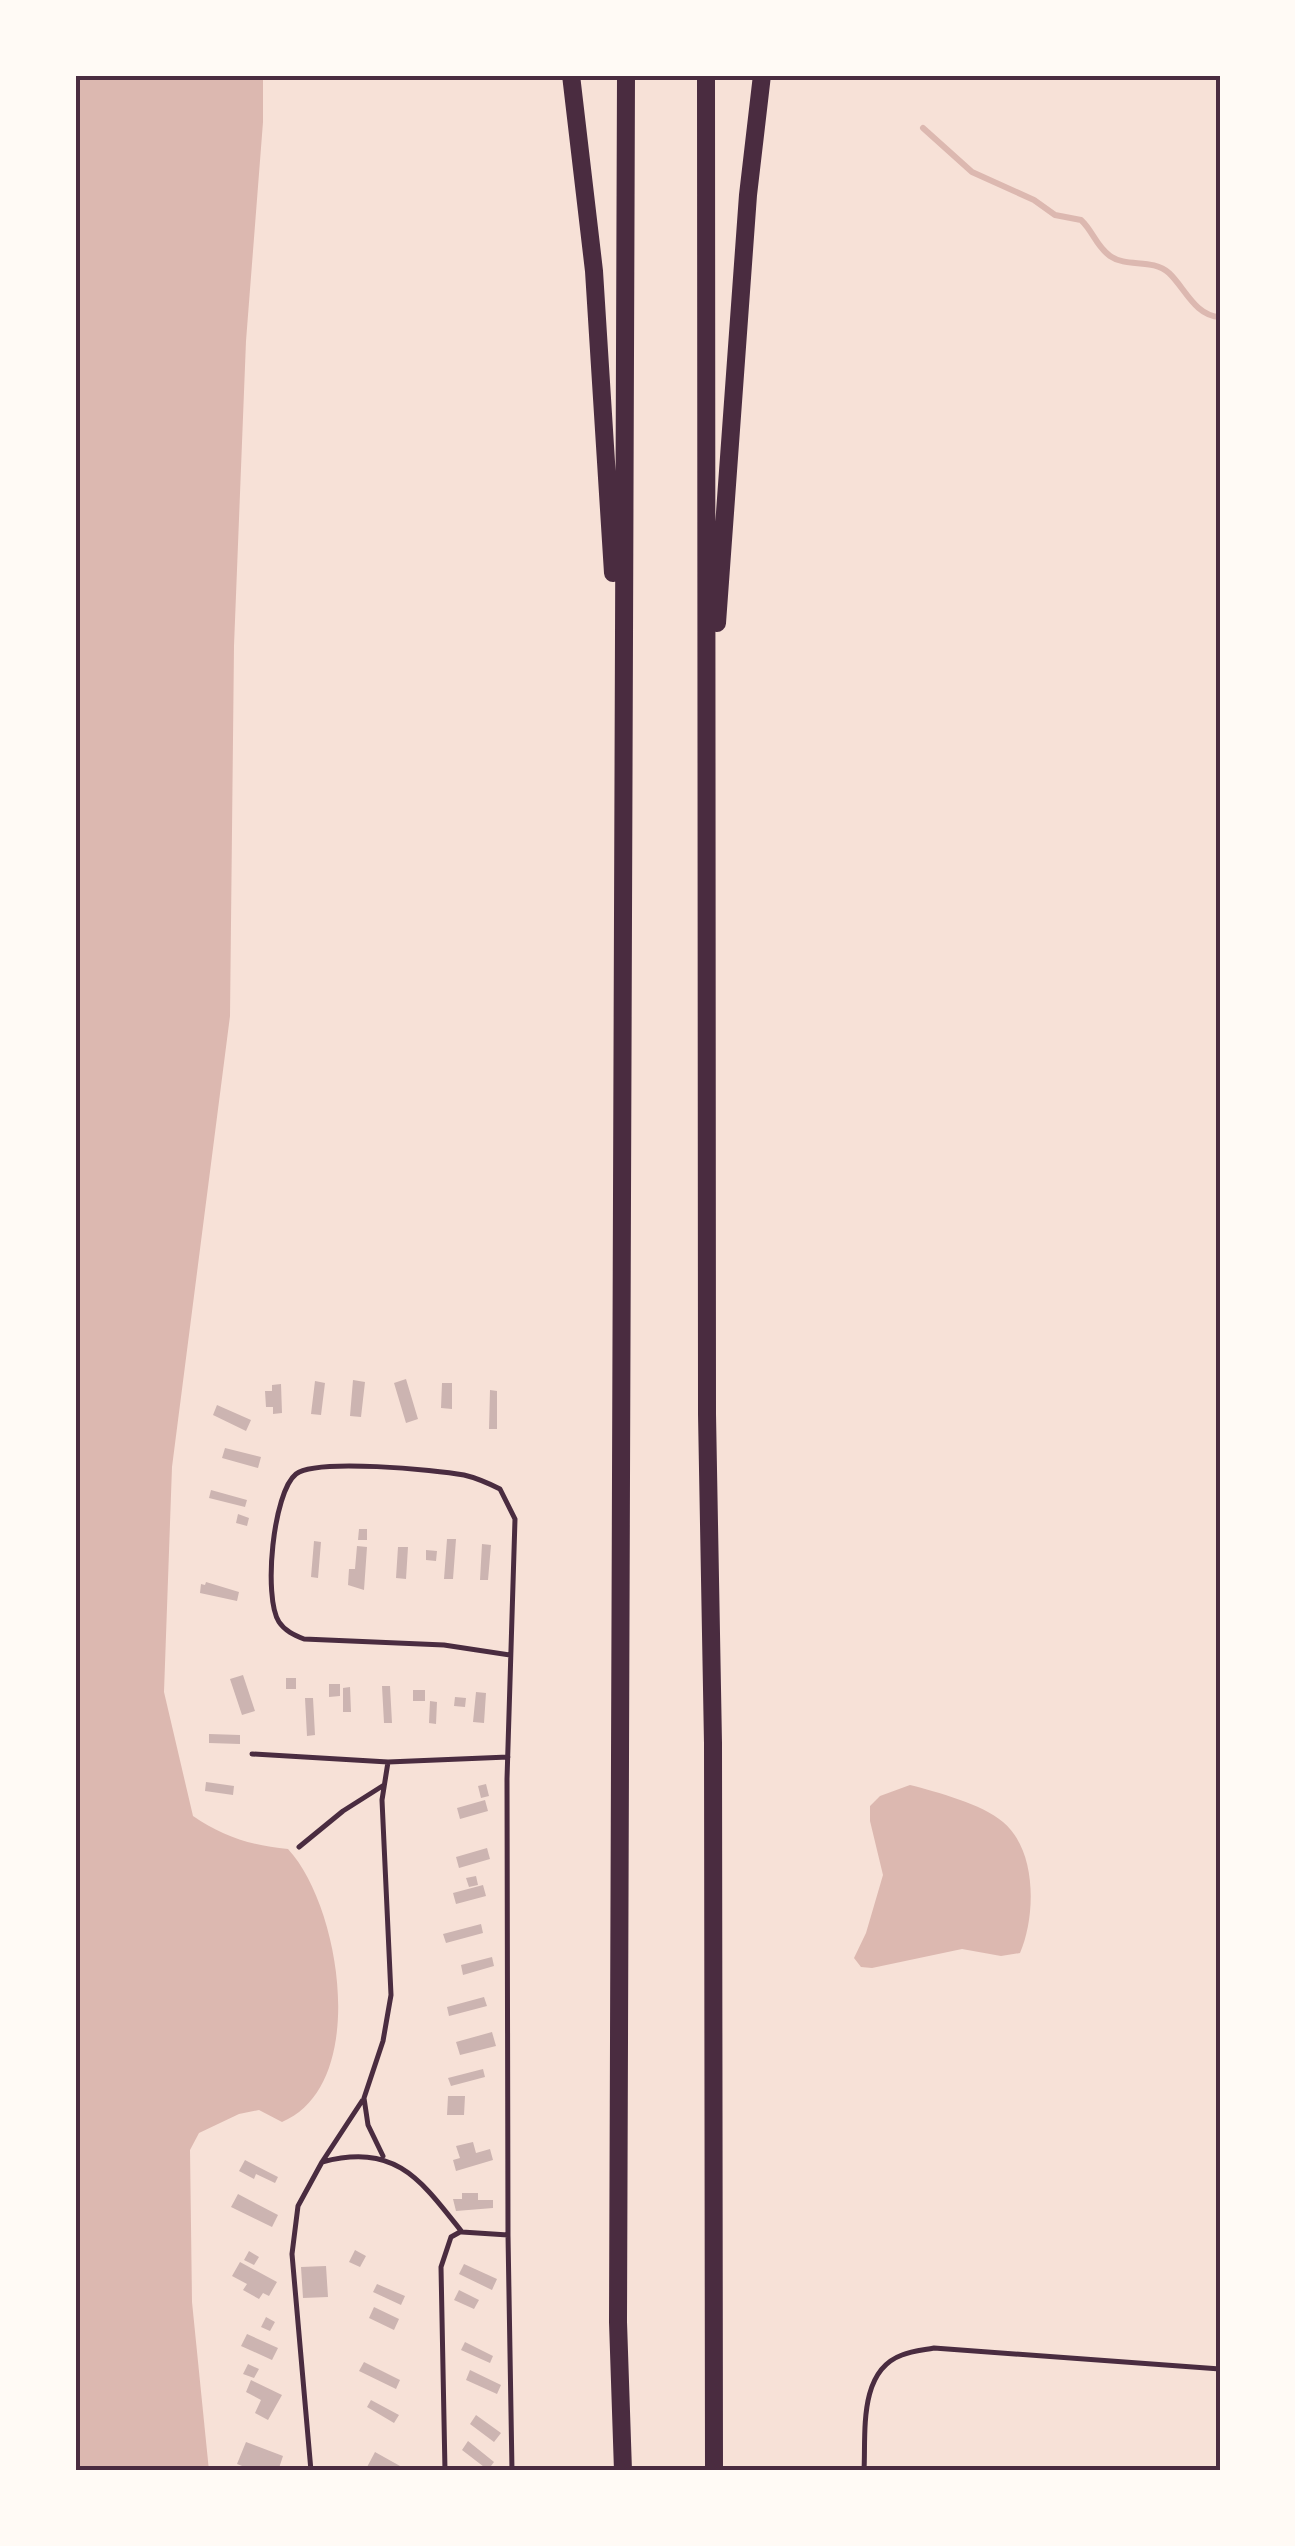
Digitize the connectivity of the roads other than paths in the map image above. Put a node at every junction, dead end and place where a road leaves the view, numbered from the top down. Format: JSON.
{"nodes":[{"id":1,"x":571,"y":75,"type":"edge"},
{"id":2,"x":626,"y":75,"type":"edge"},
{"id":3,"x":706,"y":75,"type":"edge"},
{"id":4,"x":762,"y":75,"type":"edge"},
{"id":5,"x":623,"y":720,"type":"junction"},
{"id":6,"x":707,"y":723,"type":"junction"},
{"id":7,"x":510,"y":1655,"type":"junction"},
{"id":8,"x":252,"y":1754,"type":"dead end"},
{"id":9,"x":508,"y":1757,"type":"junction"},
{"id":10,"x":388,"y":1762,"type":"junction"},
{"id":11,"x":384,"y":1785,"type":"junction"},
{"id":12,"x":299,"y":1847,"type":"dead end"},
{"id":13,"x":364,"y":2098,"type":"junction"},
{"id":14,"x":384,"y":2158,"type":"junction"},
{"id":15,"x":322,"y":2162,"type":"junction"},
{"id":16,"x":462,"y":2232,"type":"junction"},
{"id":17,"x":508,"y":2235,"type":"junction"},
{"id":18,"x":1220,"y":2368,"type":"edge"},
{"id":19,"x":311,"y":2471,"type":"edge"},
{"id":20,"x":445,"y":2471,"type":"edge"},
{"id":21,"x":512,"y":2471,"type":"edge"},
{"id":22,"x":623,"y":2471,"type":"edge"},
{"id":23,"x":714,"y":2471,"type":"edge"},
{"id":24,"x":864,"y":2471,"type":"edge"}],
"edges":[{"from":1,"to":5,"type":"highway"},
{"from":2,"to":5,"type":"highway"},
{"from":3,"to":6,"type":"highway"},
{"from":4,"to":6,"type":"highway"},
{"from":5,"to":22,"type":"highway"},
{"from":6,"to":23,"type":"highway"},
{"from":7,"to":7,"type":"lane"},
{"from":7,"to":9,"type":"lane"},
{"from":8,"to":10,"type":"lane"},
{"from":9,"to":10,"type":"lane"},
{"from":9,"to":17,"type":"lane"},
{"from":10,"to":11,"type":"lane"},
{"from":11,"to":12,"type":"lane"},
{"from":11,"to":13,"type":"lane"},
{"from":13,"to":14,"type":"lane"},
{"from":13,"to":15,"type":"lane"},
{"from":14,"to":15,"type":"lane"},
{"from":14,"to":16,"type":"lane"},
{"from":15,"to":19,"type":"lane"},
{"from":16,"to":17,"type":"lane"},
{"from":16,"to":20,"type":"lane"},
{"from":17,"to":21,"type":"lane"},
{"from":18,"to":24,"type":"lane"}]}
